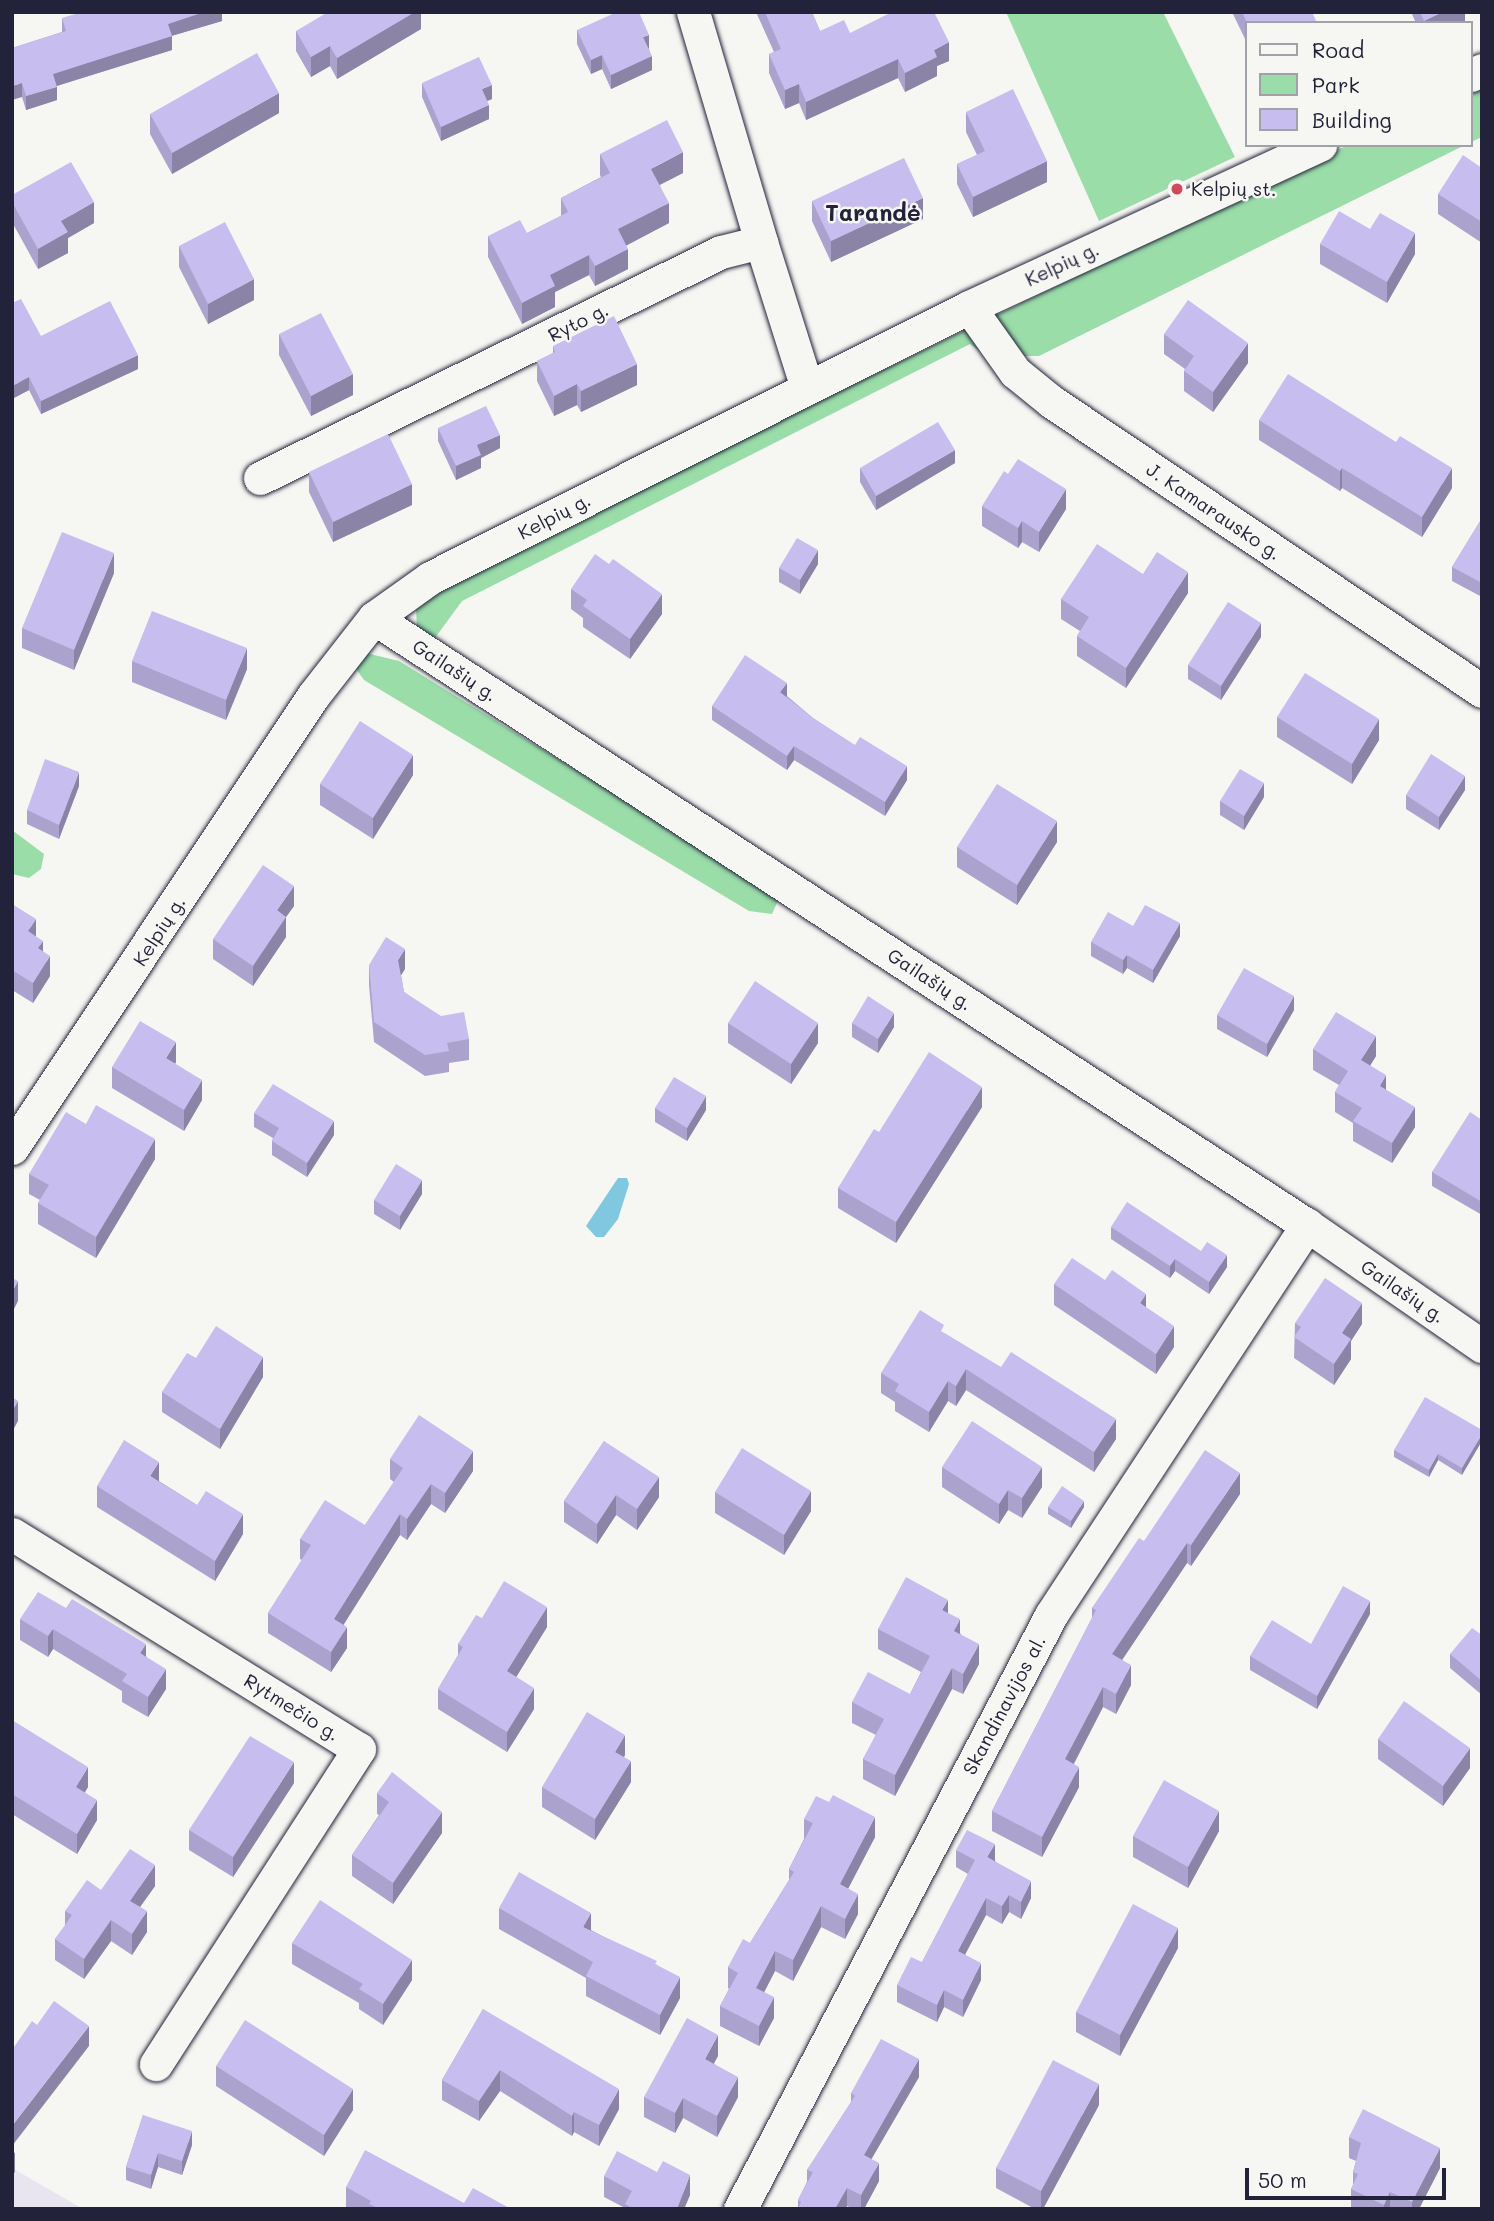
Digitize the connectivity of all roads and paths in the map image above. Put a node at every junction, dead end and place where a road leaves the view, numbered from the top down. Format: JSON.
{"nodes":[{"id":1,"x":693,"y":12,"type":"edge"},
{"id":2,"x":1316,"y":147,"type":"edge"},
{"id":3,"x":761,"y":242,"type":"junction"},
{"id":4,"x":969,"y":307,"type":"junction"},
{"id":5,"x":807,"y":388,"type":"junction"},
{"id":6,"x":260,"y":478,"type":"dead end"},
{"id":7,"x":374,"y":618,"type":"junction"},
{"id":8,"x":1482,"y":691,"type":"edge"},
{"id":9,"x":12,"y":1149,"type":"edge"},
{"id":10,"x":1307,"y":1225,"type":"junction"},
{"id":11,"x":1482,"y":1346,"type":"edge"},
{"id":12,"x":12,"y":1534,"type":"edge"},
{"id":13,"x":156,"y":2064,"type":"dead end"},
{"id":14,"x":740,"y":2209,"type":"edge"}],
"edges":[{"from":1,"to":3,"type":"street"},
{"from":2,"to":4,"type":"street","name":"Kelpių g."},
{"from":3,"to":5,"type":"street"},
{"from":3,"to":6,"type":"street","name":"Ryto g."},
{"from":4,"to":5,"type":"street","name":"Kelpių g."},
{"from":4,"to":8,"type":"street","name":"J. Kamarausko g."},
{"from":5,"to":7,"type":"street","name":"Kelpių g."},
{"from":7,"to":9,"type":"street","name":"Kelpių g."},
{"from":7,"to":10,"type":"street","name":"Gailašių g."},
{"from":10,"to":11,"type":"street","name":"Gailašių g."},
{"from":10,"to":14,"type":"street","name":"Skandinavijos al."},
{"from":12,"to":13,"type":"street","name":"Rytmečio g."}]}
